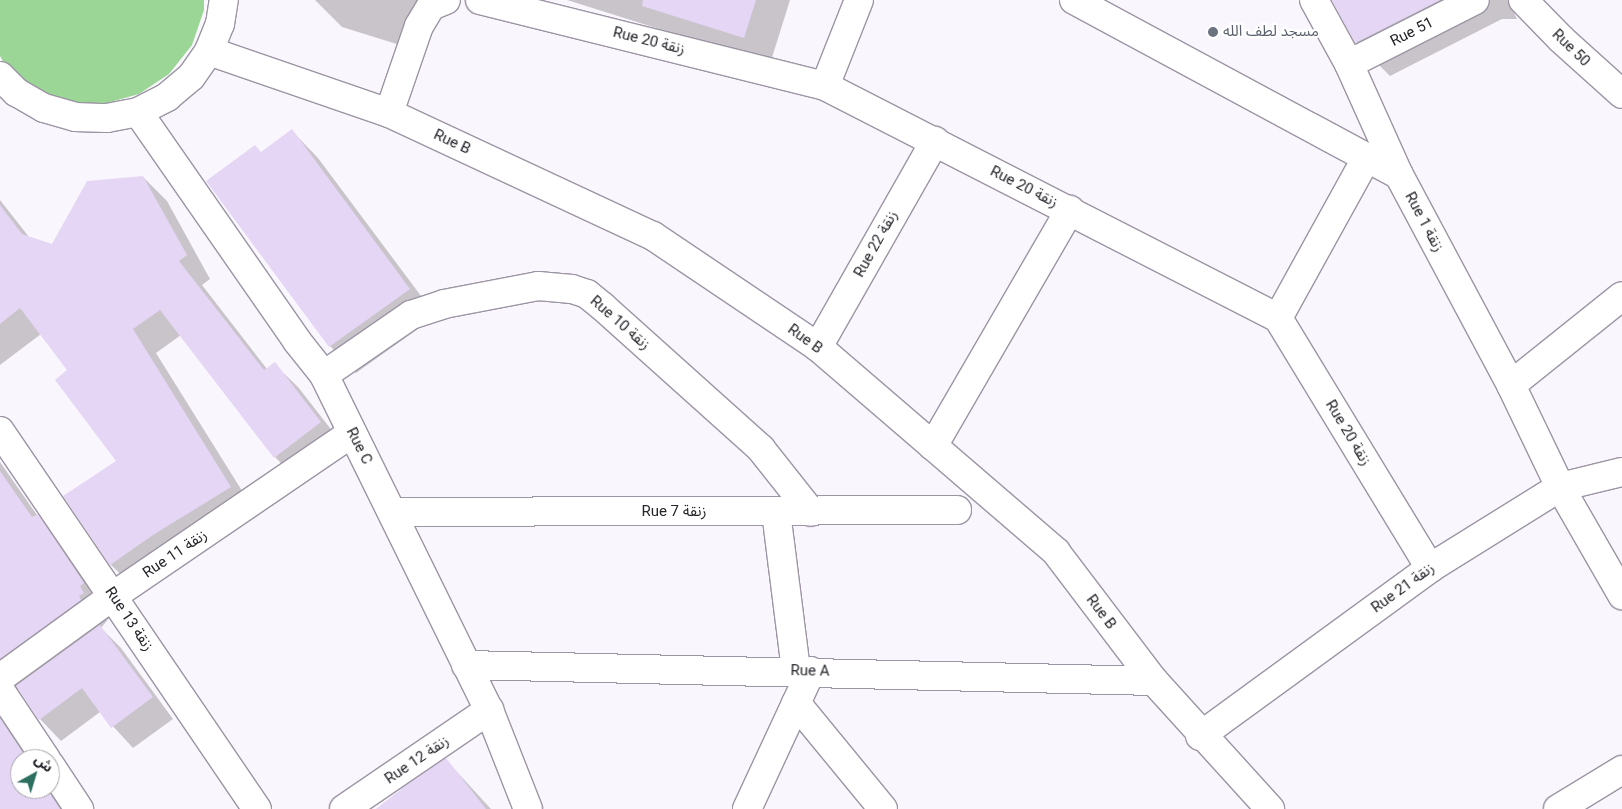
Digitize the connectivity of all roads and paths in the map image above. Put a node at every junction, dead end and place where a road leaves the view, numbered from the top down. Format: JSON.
{"nodes":[{"id":1,"x":224,"y":0,"type":"edge"},
{"id":2,"x":446,"y":0,"type":"edge"},
{"id":3,"x":480,"y":0,"type":"edge"},
{"id":4,"x":859,"y":0,"type":"edge"},
{"id":5,"x":1074,"y":0,"type":"edge"},
{"id":6,"x":1314,"y":0,"type":"edge"},
{"id":7,"x":1475,"y":0,"type":"edge"},
{"id":8,"x":1523,"y":0,"type":"edge"},
{"id":9,"x":209,"y":51,"type":"junction"},
{"id":10,"x":1349,"y":64,"type":"junction"},
{"id":11,"x":0,"y":76,"type":"edge"},
{"id":12,"x":825,"y":86,"type":"junction"},
{"id":13,"x":1622,"y":94,"type":"edge"},
{"id":14,"x":138,"y":112,"type":"junction"},
{"id":15,"x":389,"y":113,"type":"junction"},
{"id":16,"x":935,"y":141,"type":"junction"},
{"id":17,"x":1367,"y":158,"type":"junction"},
{"id":18,"x":1399,"y":175,"type":"junction"},
{"id":19,"x":1070,"y":210,"type":"junction"},
{"id":20,"x":1622,"y":296,"type":"edge"},
{"id":21,"x":1278,"y":318,"type":"junction"},
{"id":22,"x":818,"y":347,"type":"junction"},
{"id":23,"x":324,"y":375,"type":"junction"},
{"id":24,"x":1511,"y":385,"type":"junction"},
{"id":25,"x":0,"y":431,"type":"edge"},
{"id":26,"x":352,"y":433,"type":"junction"},
{"id":27,"x":934,"y":446,"type":"junction"},
{"id":28,"x":1622,"y":472,"type":"edge"},
{"id":29,"x":1560,"y":486,"type":"junction"},
{"id":30,"x":956,"y":510,"type":"dead end"},
{"id":31,"x":392,"y":512,"type":"junction"},
{"id":32,"x":776,"y":512,"type":"junction"},
{"id":33,"x":811,"y":512,"type":"junction"},
{"id":34,"x":1430,"y":568,"type":"junction"},
{"id":35,"x":1622,"y":595,"type":"edge"},
{"id":36,"x":113,"y":596,"type":"junction"},
{"id":37,"x":466,"y":665,"type":"junction"},
{"id":38,"x":803,"y":671,"type":"junction"},
{"id":39,"x":0,"y":678,"type":"edge"},
{"id":40,"x":1154,"y":681,"type":"junction"},
{"id":41,"x":0,"y":690,"type":"edge"},
{"id":42,"x":796,"y":703,"type":"junction"},
{"id":43,"x":490,"y":710,"type":"junction"},
{"id":44,"x":1200,"y":736,"type":"junction"},
{"id":45,"x":39,"y":749,"type":"edge"},
{"id":46,"x":1622,"y":770,"type":"edge"},
{"id":47,"x":60,"y":780,"type":"edge"},
{"id":48,"x":79,"y":809,"type":"edge"},
{"id":49,"x":256,"y":809,"type":"edge"},
{"id":50,"x":344,"y":809,"type":"edge"},
{"id":51,"x":528,"y":809,"type":"edge"},
{"id":52,"x":747,"y":809,"type":"edge"},
{"id":53,"x":883,"y":809,"type":"edge"},
{"id":54,"x":1270,"y":809,"type":"edge"},
{"id":55,"x":1558,"y":809,"type":"edge"}],
"edges":[{"from":1,"to":9,"type":"street"},
{"from":2,"to":15,"type":"street"},
{"from":3,"to":12,"type":"street","name":"Rue 20 زنقة"},
{"from":4,"to":12,"type":"street"},
{"from":5,"to":17,"type":"street","name":"Rue 1 زنقة"},
{"from":6,"to":10,"type":"street"},
{"from":7,"to":10,"type":"street","name":"Rue 51"},
{"from":8,"to":13,"type":"street","name":"Rue 50"},
{"from":9,"to":14,"type":"street"},
{"from":9,"to":15,"type":"street","name":"Rue B"},
{"from":10,"to":18,"type":"street"},
{"from":11,"to":14,"type":"street"},
{"from":12,"to":16,"type":"street","name":"Rue 20 زنقة"},
{"from":14,"to":23,"type":"street","name":"Rue C"},
{"from":15,"to":22,"type":"street","name":"Rue B"},
{"from":16,"to":19,"type":"street","name":"Rue 20 زنقة"},
{"from":16,"to":22,"type":"street","name":"Rue 22 زنقة"},
{"from":17,"to":18,"type":"street","name":"Rue 1 زنقة"},
{"from":17,"to":21,"type":"street"},
{"from":18,"to":24,"type":"street","name":"Rue 1 زنقة"},
{"from":19,"to":21,"type":"street","name":"Rue 20 زنقة"},
{"from":19,"to":27,"type":"street"},
{"from":20,"to":24,"type":"street"},
{"from":21,"to":34,"type":"street","name":"Rue 20 زنقة"},
{"from":22,"to":27,"type":"street","name":"Rue B"},
{"from":23,"to":26,"type":"street","name":"Rue C"},
{"from":23,"to":33,"type":"street","name":"Rue 10 زنقة"},
{"from":24,"to":29,"type":"street","name":"Rue 1 زنقة"},
{"from":25,"to":36,"type":"street","name":"Rue 13 زنقة"},
{"from":26,"to":31,"type":"street","name":"Rue C"},
{"from":26,"to":36,"type":"street","name":"Rue 11 زنقة"},
{"from":27,"to":40,"type":"street","name":"Rue B"},
{"from":28,"to":29,"type":"street","name":"Rue 21 زنقة"},
{"from":29,"to":34,"type":"street","name":"Rue 21 زنقة"},
{"from":29,"to":35,"type":"street","name":"Rue 1 زنقة"},
{"from":30,"to":33,"type":"street","name":"Rue 7 زنقة"},
{"from":31,"to":32,"type":"street","name":"Rue 7 زنقة"},
{"from":31,"to":37,"type":"street","name":"Rue C"},
{"from":32,"to":33,"type":"street","name":"Rue 7 زنقة"},
{"from":32,"to":38,"type":"street"},
{"from":34,"to":44,"type":"street","name":"Rue 21 زنقة"},
{"from":36,"to":39,"type":"street","name":"Rue 11 زنقة"},
{"from":36,"to":49,"type":"street","name":"Rue 13 زنقة"},
{"from":37,"to":38,"type":"street","name":"Rue A"},
{"from":37,"to":43,"type":"street","name":"Rue C"},
{"from":38,"to":40,"type":"street","name":"Rue A"},
{"from":38,"to":42,"type":"street"},
{"from":40,"to":44,"type":"street","name":"Rue B"},
{"from":41,"to":45,"type":"street"},
{"from":42,"to":52,"type":"street"},
{"from":42,"to":53,"type":"street"},
{"from":43,"to":50,"type":"street","name":"Rue 12 زنقة"},
{"from":43,"to":51,"type":"street","name":"Rue C"},
{"from":44,"to":54,"type":"street","name":"Rue B"},
{"from":46,"to":55,"type":"street"},
{"from":47,"to":48,"type":"street"}]}
